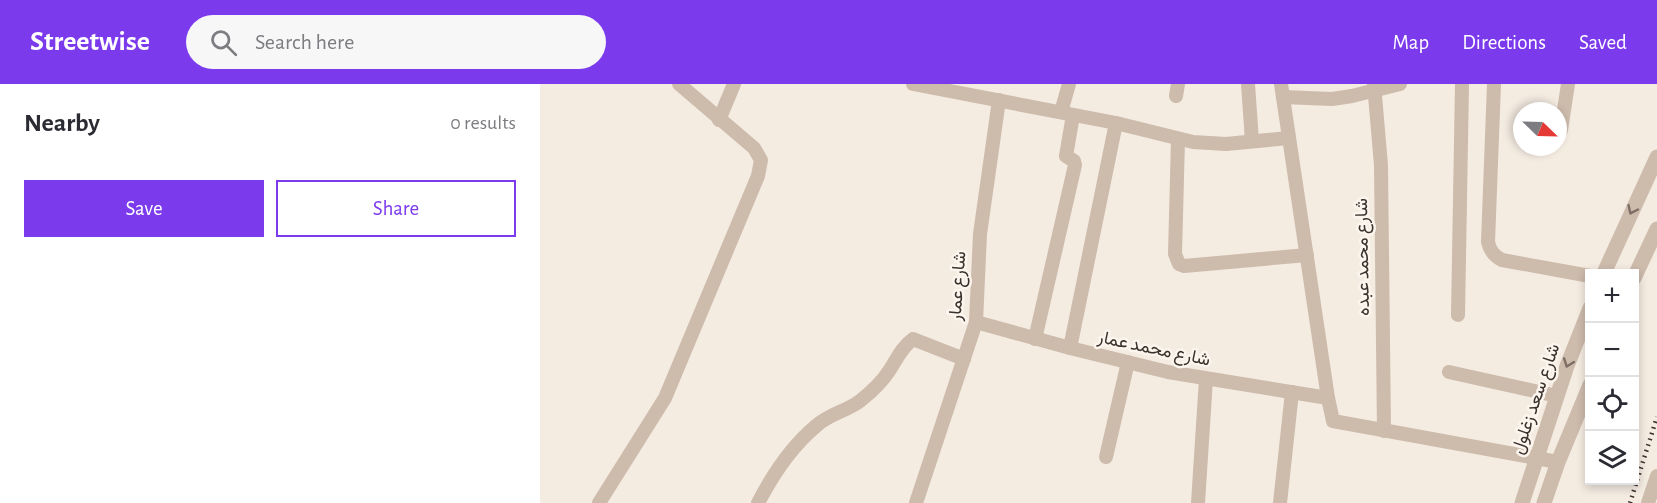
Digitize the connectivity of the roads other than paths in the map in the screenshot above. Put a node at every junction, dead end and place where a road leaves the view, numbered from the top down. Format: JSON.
{"nodes":[{"id":1,"x":679,"y":84,"type":"edge"},
{"id":2,"x":734,"y":84,"type":"edge"},
{"id":3,"x":913,"y":84,"type":"edge"},
{"id":4,"x":1069,"y":84,"type":"edge"},
{"id":5,"x":1248,"y":84,"type":"edge"},
{"id":6,"x":1400,"y":84,"type":"edge"},
{"id":7,"x":1462,"y":84,"type":"edge"},
{"id":8,"x":1494,"y":84,"type":"edge"},
{"id":9,"x":1568,"y":84,"type":"edge"},
{"id":10,"x":1374,"y":88,"type":"edge"},
{"id":11,"x":968,"y":89,"type":"edge"},
{"id":12,"x":1282,"y":90,"type":"edge"},
{"id":13,"x":999,"y":100,"type":"junction"},
{"id":14,"x":1565,"y":102,"type":"edge"},
{"id":15,"x":1067,"y":114,"type":"junction"},
{"id":16,"x":719,"y":120,"type":"junction"},
{"id":17,"x":1116,"y":123,"type":"junction"},
{"id":18,"x":1289,"y":138,"type":"junction"},
{"id":19,"x":1178,"y":139,"type":"junction"},
{"id":20,"x":1252,"y":141,"type":"junction"},
{"id":21,"x":1657,"y":157,"type":"edge"},
{"id":22,"x":1657,"y":229,"type":"edge"},
{"id":23,"x":1307,"y":255,"type":"junction"},
{"id":24,"x":1606,"y":269,"type":"edge"},
{"id":25,"x":1639,"y":269,"type":"edge"},
{"id":26,"x":1585,"y":275,"type":"edge"},
{"id":27,"x":1458,"y":315,"type":"dead end"},
{"id":28,"x":1585,"y":321,"type":"edge"},
{"id":29,"x":976,"y":322,"type":"junction"},
{"id":30,"x":1035,"y":339,"type":"junction"},
{"id":31,"x":1070,"y":348,"type":"junction"},
{"id":32,"x":964,"y":359,"type":"junction"},
{"id":33,"x":1128,"y":362,"type":"junction"},
{"id":34,"x":1449,"y":372,"type":"dead end"},
{"id":35,"x":1206,"y":379,"type":"junction"},
{"id":36,"x":1292,"y":392,"type":"junction"},
{"id":37,"x":1557,"y":396,"type":"junction"},
{"id":38,"x":1585,"y":397,"type":"edge"},
{"id":39,"x":1328,"y":398,"type":"junction"},
{"id":40,"x":1384,"y":431,"type":"junction"},
{"id":41,"x":1106,"y":457,"type":"dead end"},
{"id":42,"x":1537,"y":457,"type":"junction"},
{"id":43,"x":1558,"y":462,"type":"junction"},
{"id":44,"x":1657,"y":476,"type":"edge"},
{"id":45,"x":599,"y":503,"type":"edge"},
{"id":46,"x":758,"y":503,"type":"edge"},
{"id":47,"x":916,"y":503,"type":"edge"},
{"id":48,"x":1198,"y":503,"type":"edge"},
{"id":49,"x":1280,"y":503,"type":"edge"},
{"id":50,"x":1522,"y":503,"type":"edge"},
{"id":51,"x":1544,"y":503,"type":"edge"},
{"id":52,"x":1648,"y":503,"type":"edge"}],
"edges":[{"from":1,"to":16,"type":"street"},
{"from":2,"to":16,"type":"street"},
{"from":3,"to":11,"type":"street"},
{"from":4,"to":15,"type":"street"},
{"from":5,"to":20,"type":"street"},
{"from":6,"to":10,"type":"street"},
{"from":7,"to":27,"type":"street"},
{"from":8,"to":26,"type":"street"},
{"from":9,"to":14,"type":"street"},
{"from":10,"to":12,"type":"street"},
{"from":10,"to":40,"type":"street","name":"شارع محمد عبده"},
{"from":11,"to":13,"type":"street"},
{"from":12,"to":18,"type":"street"},
{"from":13,"to":15,"type":"street"},
{"from":13,"to":29,"type":"street","name":"شارع عمار"},
{"from":15,"to":17,"type":"street"},
{"from":15,"to":30,"type":"street"},
{"from":16,"to":45,"type":"street"},
{"from":17,"to":19,"type":"street"},
{"from":17,"to":31,"type":"street"},
{"from":18,"to":20,"type":"street"},
{"from":18,"to":23,"type":"street"},
{"from":19,"to":20,"type":"street"},
{"from":19,"to":23,"type":"street"},
{"from":21,"to":24,"type":"street","one_way":true},
{"from":22,"to":25,"type":"street"},
{"from":23,"to":39,"type":"street"},
{"from":28,"to":37,"type":"street","name":"شارع سعد زغلول","one_way":true},
{"from":29,"to":30,"type":"street","name":"شارع محمد عمار"},
{"from":29,"to":32,"type":"street","name":"شارع عمار"},
{"from":30,"to":31,"type":"street","name":"شارع محمد عمار"},
{"from":31,"to":33,"type":"street","name":"شارع محمد عمار"},
{"from":32,"to":46,"type":"street"},
{"from":32,"to":47,"type":"street","name":"شارع عمار"},
{"from":33,"to":35,"type":"street","name":"شارع محمد عمار"},
{"from":33,"to":41,"type":"street"},
{"from":34,"to":37,"type":"street"},
{"from":35,"to":36,"type":"street","name":"شارع محمد عمار"},
{"from":35,"to":48,"type":"street"},
{"from":36,"to":39,"type":"street","name":"شارع محمد عمار"},
{"from":36,"to":49,"type":"street"},
{"from":37,"to":42,"type":"street","name":"شارع سعد زغلول"},
{"from":38,"to":43,"type":"street"},
{"from":39,"to":40,"type":"street"},
{"from":40,"to":42,"type":"street"},
{"from":42,"to":43,"type":"street"},
{"from":42,"to":50,"type":"street","name":"شارع سعد زغلول"},
{"from":43,"to":51,"type":"street"},
{"from":44,"to":52,"type":"street"}]}
